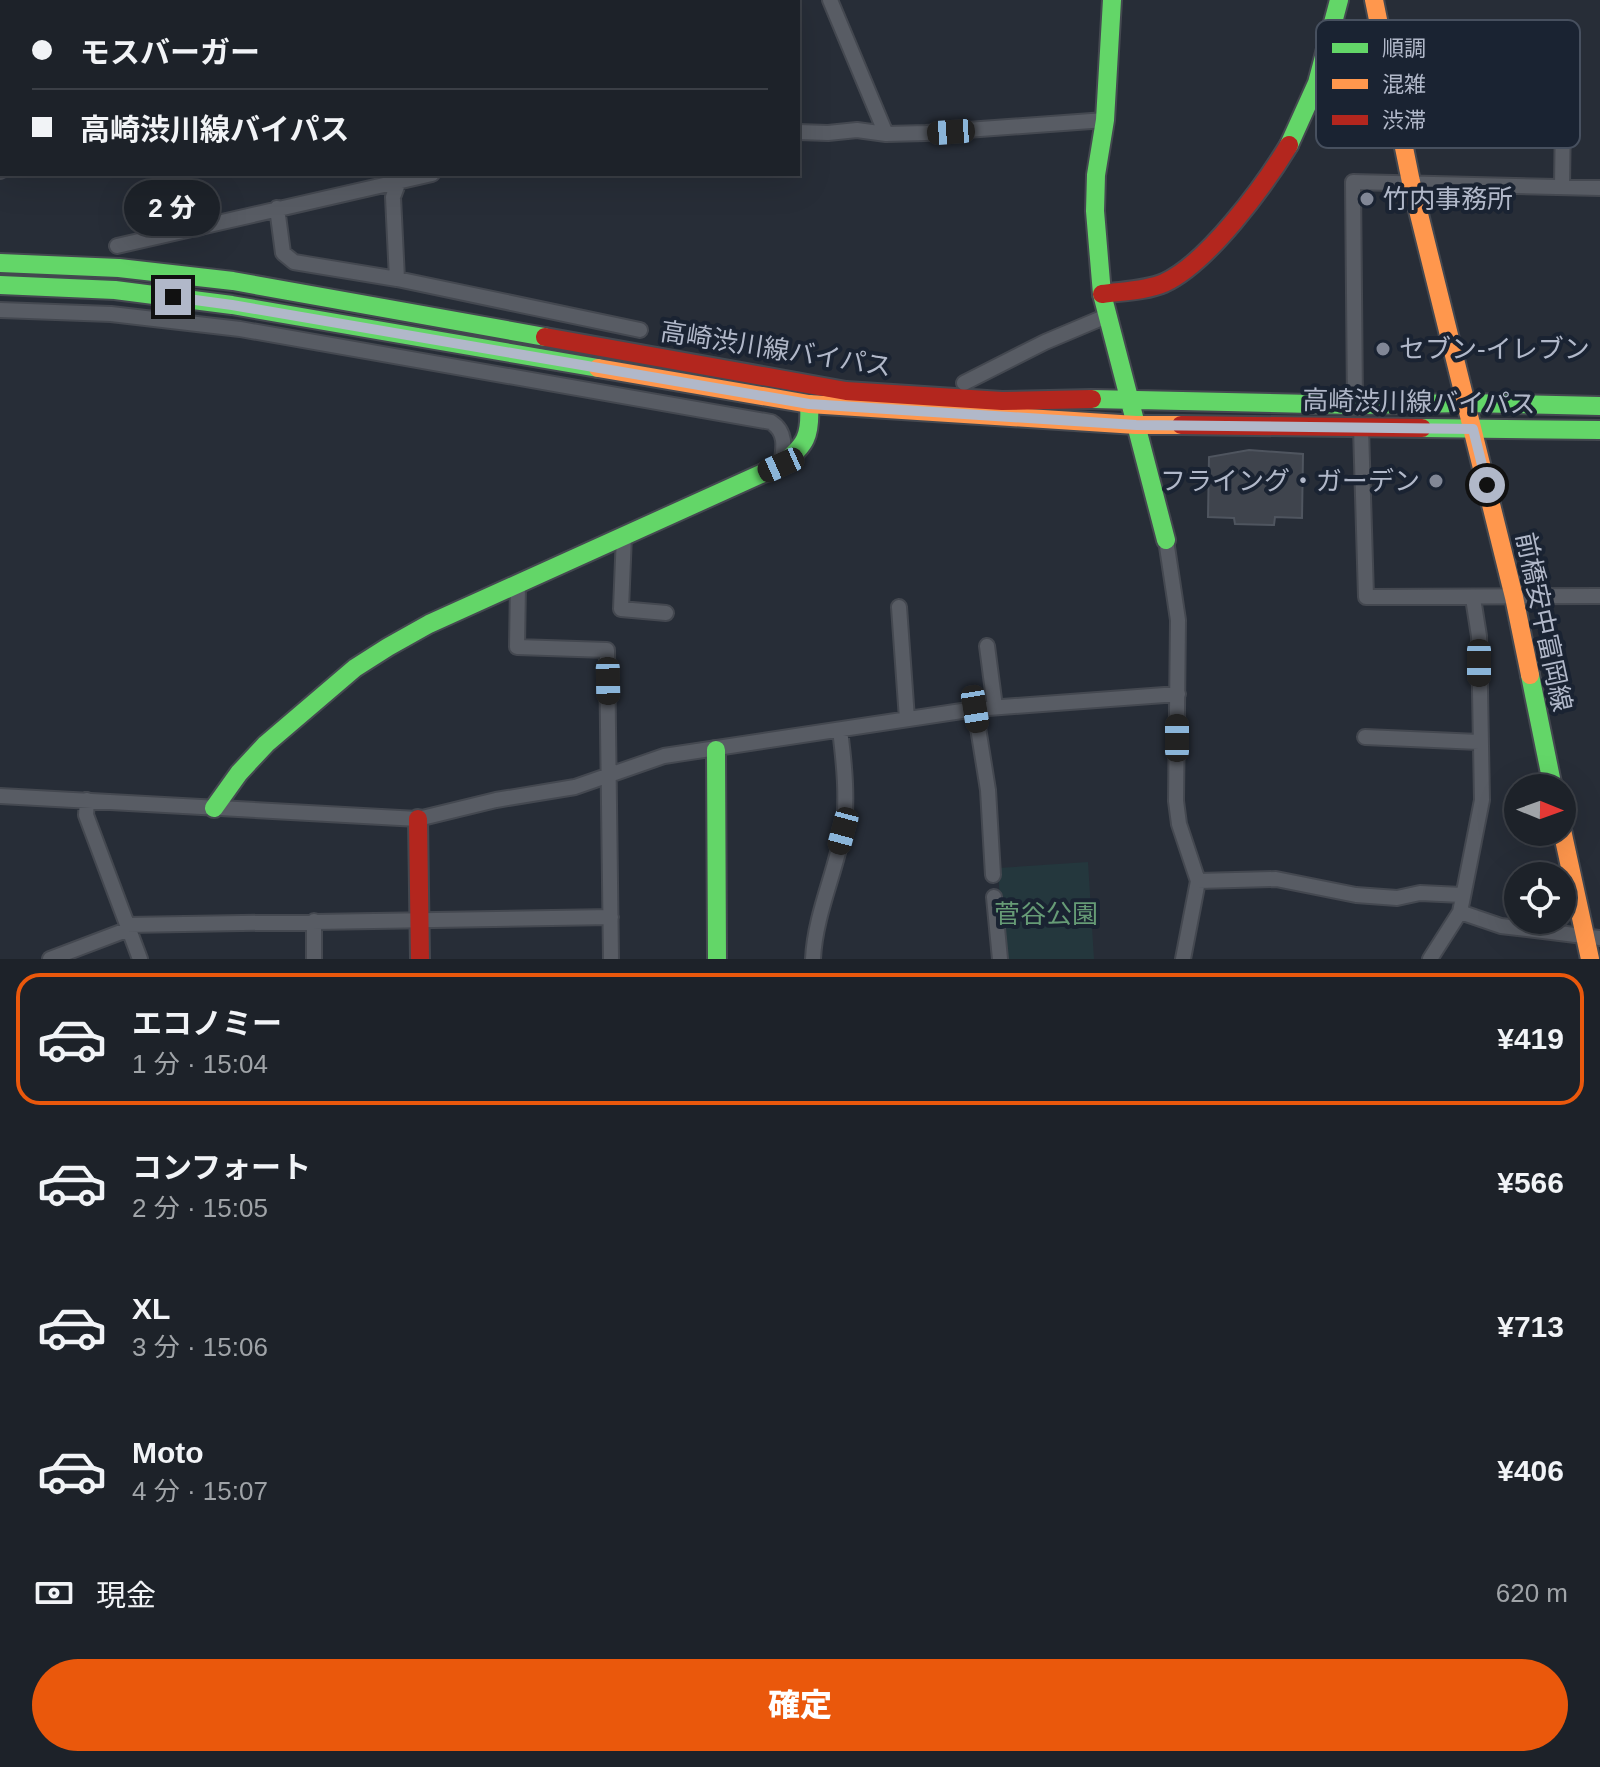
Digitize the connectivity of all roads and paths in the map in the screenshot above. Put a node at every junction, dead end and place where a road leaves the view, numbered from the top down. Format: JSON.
{"nodes":[{"id":1,"x":830,"y":0,"type":"edge"},
{"id":2,"x":1112,"y":0,"type":"edge"},
{"id":3,"x":1339,"y":0,"type":"edge"},
{"id":4,"x":1374,"y":0,"type":"edge"},
{"id":5,"x":1334,"y":20,"type":"edge"},
{"id":6,"x":1378,"y":20,"type":"edge"},
{"id":7,"x":1316,"y":86,"type":"edge"},
{"id":8,"x":1105,"y":120,"type":"junction"},
{"id":9,"x":800,"y":132,"type":"edge"},
{"id":10,"x":886,"y":134,"type":"junction"},
{"id":11,"x":1404,"y":148,"type":"edge"},
{"id":12,"x":1563,"y":148,"type":"edge"},
{"id":13,"x":171,"y":176,"type":"edge"},
{"id":14,"x":423,"y":176,"type":"edge"},
{"id":15,"x":399,"y":181,"type":"junction"},
{"id":16,"x":1411,"y":182,"type":"junction"},
{"id":17,"x":1562,"y":187,"type":"junction"},
{"id":18,"x":1600,"y":188,"type":"edge"},
{"id":19,"x":277,"y":208,"type":"junction"},
{"id":20,"x":195,"y":227,"type":"junction"},
{"id":21,"x":117,"y":246,"type":"dead end"},
{"id":22,"x":0,"y":263,"type":"edge"},
{"id":23,"x":397,"y":279,"type":"junction"},
{"id":24,"x":0,"y":285,"type":"edge"},
{"id":25,"x":1102,"y":294,"type":"junction"},
{"id":26,"x":0,"y":310,"type":"edge"},
{"id":27,"x":1109,"y":315,"type":"junction"},
{"id":28,"x":640,"y":330,"type":"dead end"},
{"id":29,"x":964,"y":383,"type":"dead end"},
{"id":30,"x":1129,"y":398,"type":"junction"},
{"id":31,"x":1466,"y":403,"type":"junction"},
{"id":32,"x":809,"y":404,"type":"junction"},
{"id":33,"x":1355,"y":405,"type":"junction"},
{"id":34,"x":1600,"y":406,"type":"edge"},
{"id":35,"x":1136,"y":425,"type":"junction"},
{"id":36,"x":1361,"y":428,"type":"junction"},
{"id":37,"x":1473,"y":429,"type":"junction"},
{"id":38,"x":1600,"y":430,"type":"edge"},
{"id":39,"x":781,"y":465,"type":"junction"},
{"id":40,"x":624,"y":535,"type":"junction"},
{"id":41,"x":1166,"y":540,"type":"joint"},
{"id":42,"x":518,"y":583,"type":"junction"},
{"id":43,"x":1600,"y":596,"type":"edge"},
{"id":44,"x":1514,"y":597,"type":"junction"},
{"id":45,"x":1473,"y":598,"type":"junction"},
{"id":46,"x":899,"y":607,"type":"dead end"},
{"id":47,"x":666,"y":613,"type":"dead end"},
{"id":48,"x":987,"y":646,"type":"dead end"},
{"id":49,"x":1178,"y":694,"type":"junction"},
{"id":50,"x":995,"y":707,"type":"junction"},
{"id":51,"x":975,"y":709,"type":"junction"},
{"id":52,"x":907,"y":719,"type":"junction"},
{"id":53,"x":840,"y":730,"type":"junction"},
{"id":54,"x":1365,"y":737,"type":"dead end"},
{"id":55,"x":1479,"y":742,"type":"junction"},
{"id":56,"x":716,"y":750,"type":"junction"},
{"id":57,"x":1550,"y":774,"type":"edge"},
{"id":58,"x":609,"y":775,"type":"junction"},
{"id":59,"x":0,"y":796,"type":"edge"},
{"id":60,"x":87,"y":800,"type":"junction"},
{"id":61,"x":214,"y":808,"type":"junction"},
{"id":62,"x":418,"y":819,"type":"junction"},
{"id":63,"x":1566,"y":846,"type":"edge"},
{"id":64,"x":993,"y":875,"type":"dead end"},
{"id":65,"x":1198,"y":881,"type":"junction"},
{"id":66,"x":1462,"y":895,"type":"junction"},
{"id":67,"x":994,"y":897,"type":"dead end"},
{"id":68,"x":1460,"y":912,"type":"junction"},
{"id":69,"x":611,"y":917,"type":"junction"},
{"id":70,"x":419,"y":919,"type":"junction"},
{"id":71,"x":314,"y":921,"type":"junction"},
{"id":72,"x":128,"y":927,"type":"junction"},
{"id":73,"x":1592,"y":937,"type":"edge"},
{"id":74,"x":50,"y":959,"type":"edge"},
{"id":75,"x":140,"y":959,"type":"edge"},
{"id":76,"x":314,"y":959,"type":"edge"},
{"id":77,"x":420,"y":959,"type":"edge"},
{"id":78,"x":611,"y":959,"type":"edge"},
{"id":79,"x":717,"y":959,"type":"edge"},
{"id":80,"x":813,"y":959,"type":"edge"},
{"id":81,"x":1000,"y":959,"type":"edge"},
{"id":82,"x":1183,"y":959,"type":"edge"},
{"id":83,"x":1430,"y":959,"type":"edge"},
{"id":84,"x":1590,"y":959,"type":"edge"}],
"edges":[{"from":1,"to":10,"type":"street"},
{"from":2,"to":8,"type":"main road"},
{"from":3,"to":5,"type":"main road"},
{"from":4,"to":6,"type":"main road","name":"前橋安中富岡線"},
{"from":7,"to":25,"type":"main road"},
{"from":8,"to":10,"type":"street"},
{"from":8,"to":25,"type":"main road"},
{"from":9,"to":10,"type":"street"},
{"from":11,"to":16,"type":"main road","name":"前橋安中富岡線"},
{"from":12,"to":17,"type":"street"},
{"from":13,"to":20,"type":"street"},
{"from":14,"to":15,"type":"street"},
{"from":15,"to":19,"type":"street"},
{"from":15,"to":23,"type":"street"},
{"from":16,"to":17,"type":"street"},
{"from":16,"to":31,"type":"main road","name":"前橋安中富岡線"},
{"from":16,"to":33,"type":"street"},
{"from":17,"to":18,"type":"street"},
{"from":19,"to":20,"type":"street"},
{"from":19,"to":23,"type":"street"},
{"from":20,"to":21,"type":"street"},
{"from":22,"to":30,"type":"main road","name":"高崎渋川線バイパス"},
{"from":23,"to":28,"type":"street"},
{"from":24,"to":32,"type":"main road","name":"高崎渋川線バイパス"},
{"from":25,"to":27,"type":"main road"},
{"from":26,"to":39,"type":"street"},
{"from":27,"to":29,"type":"street"},
{"from":27,"to":30,"type":"main road"},
{"from":30,"to":33,"type":"main road","name":"高崎渋川線バイパス"},
{"from":30,"to":35,"type":"main road"},
{"from":31,"to":33,"type":"main road","name":"高崎渋川線バイパス"},
{"from":31,"to":34,"type":"main road","name":"高崎渋川線バイパス"},
{"from":31,"to":37,"type":"main road","name":"前橋安中富岡線"},
{"from":32,"to":35,"type":"main road","name":"高崎渋川線バイパス"},
{"from":32,"to":39,"type":"main road"},
{"from":35,"to":36,"type":"main road","name":"高崎渋川線バイパス"},
{"from":35,"to":41,"type":"main road"},
{"from":36,"to":37,"type":"main road","name":"高崎渋川線バイパス"},
{"from":36,"to":45,"type":"street"},
{"from":37,"to":38,"type":"main road","name":"高崎渋川線バイパス"},
{"from":37,"to":44,"type":"main road","name":"前橋安中富岡線"},
{"from":39,"to":40,"type":"main road"},
{"from":40,"to":42,"type":"main road"},
{"from":40,"to":47,"type":"street"},
{"from":41,"to":49,"type":"street"},
{"from":42,"to":58,"type":"street"},
{"from":42,"to":61,"type":"main road"},
{"from":43,"to":44,"type":"street"},
{"from":44,"to":45,"type":"street"},
{"from":44,"to":57,"type":"main road","name":"前橋安中富岡線"},
{"from":45,"to":55,"type":"street"},
{"from":46,"to":52,"type":"street"},
{"from":48,"to":50,"type":"street"},
{"from":49,"to":50,"type":"street"},
{"from":49,"to":65,"type":"street"},
{"from":50,"to":51,"type":"street"},
{"from":51,"to":52,"type":"street"},
{"from":51,"to":64,"type":"street"},
{"from":52,"to":53,"type":"street"},
{"from":53,"to":56,"type":"street"},
{"from":53,"to":80,"type":"street"},
{"from":54,"to":55,"type":"street"},
{"from":55,"to":66,"type":"street"},
{"from":56,"to":58,"type":"street"},
{"from":56,"to":79,"type":"main road"},
{"from":58,"to":62,"type":"street"},
{"from":58,"to":69,"type":"street"},
{"from":59,"to":60,"type":"street"},
{"from":60,"to":61,"type":"street"},
{"from":60,"to":72,"type":"street"},
{"from":61,"to":62,"type":"street"},
{"from":62,"to":70,"type":"main road"},
{"from":63,"to":73,"type":"main road"},
{"from":65,"to":66,"type":"street"},
{"from":65,"to":82,"type":"street"},
{"from":66,"to":68,"type":"street"},
{"from":67,"to":81,"type":"street"},
{"from":68,"to":73,"type":"street"},
{"from":68,"to":83,"type":"street"},
{"from":69,"to":70,"type":"street"},
{"from":69,"to":78,"type":"street"},
{"from":70,"to":71,"type":"street"},
{"from":70,"to":77,"type":"main road"},
{"from":71,"to":72,"type":"street"},
{"from":71,"to":76,"type":"street"},
{"from":72,"to":74,"type":"street"},
{"from":72,"to":75,"type":"street"},
{"from":73,"to":84,"type":"main road"}]}
